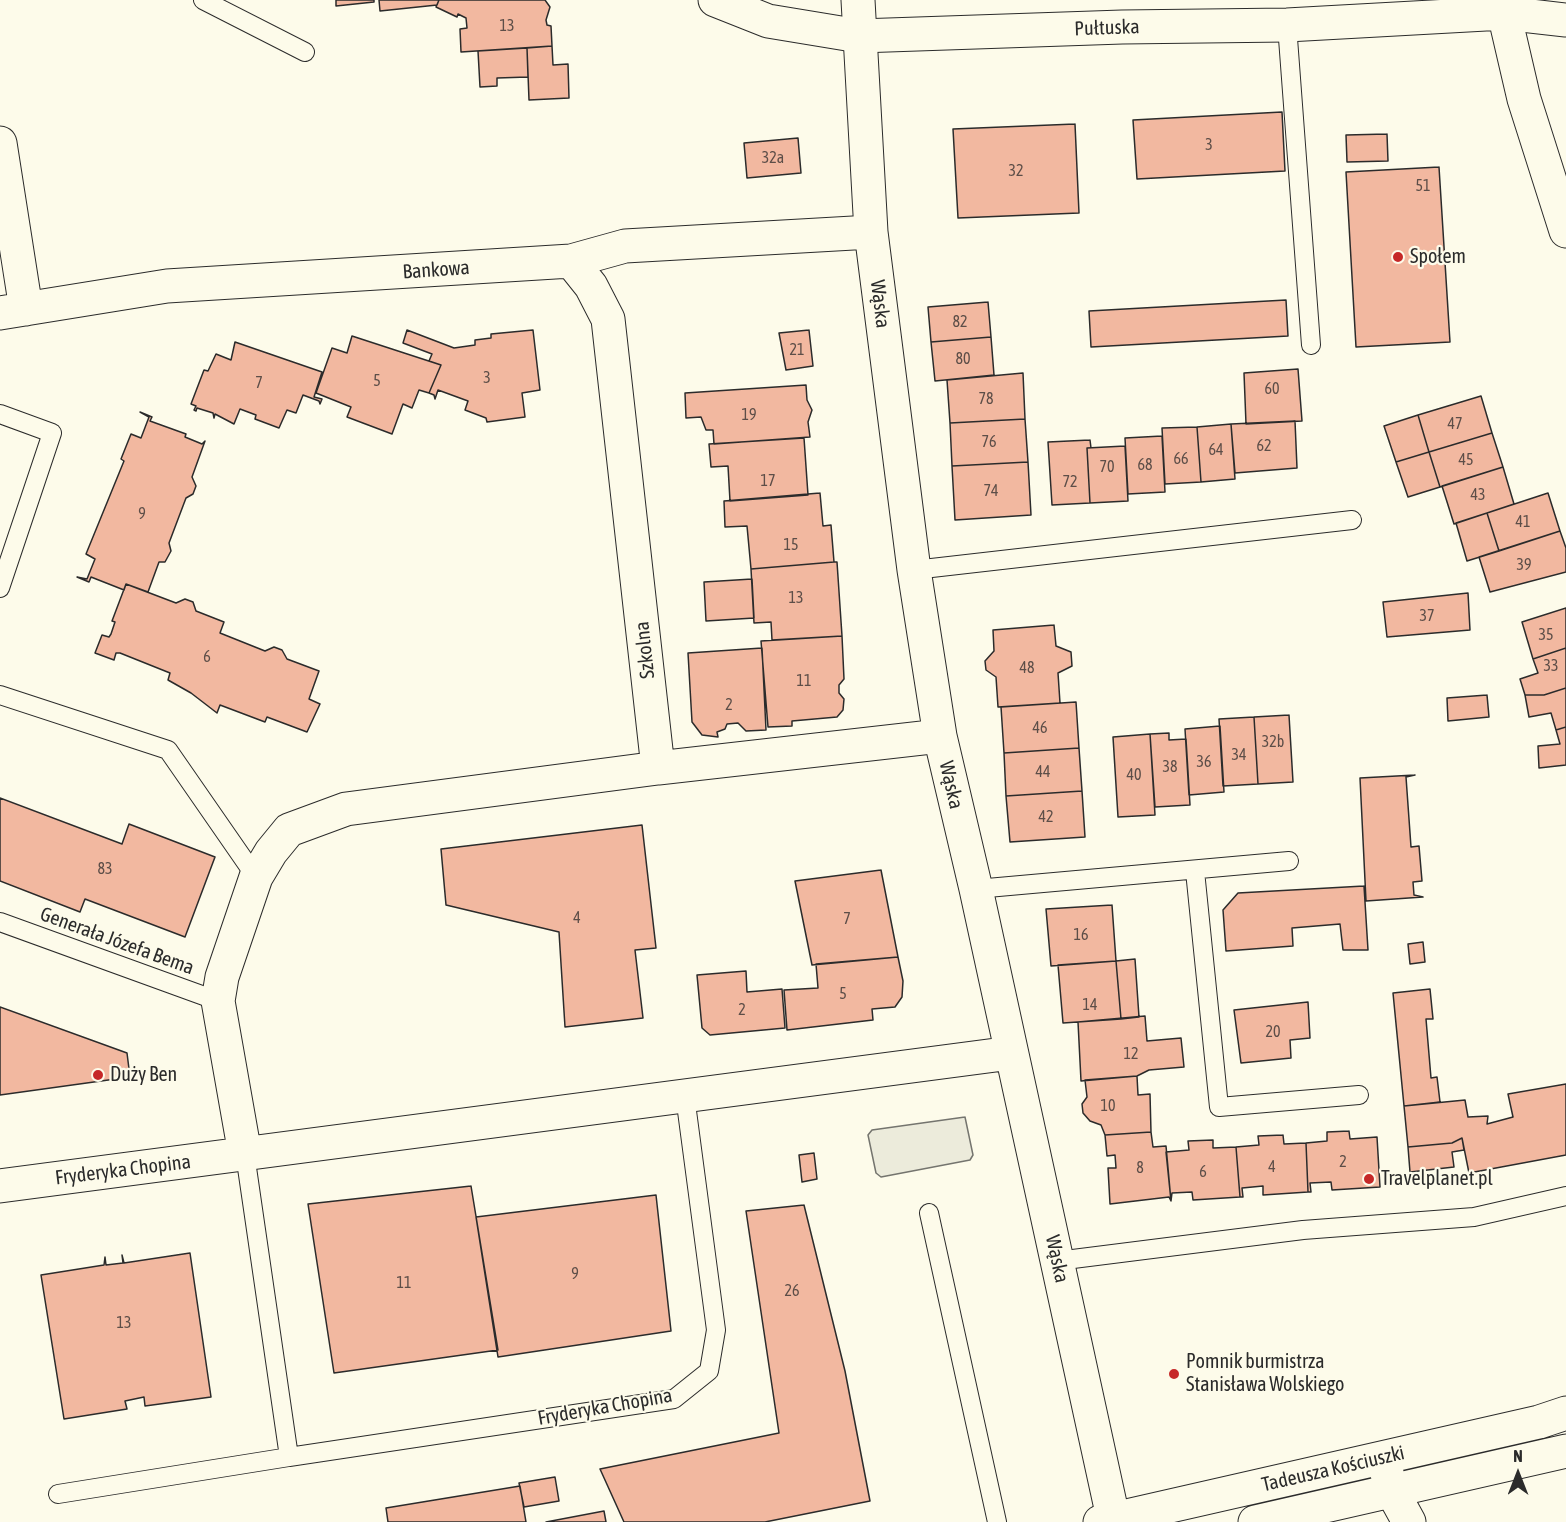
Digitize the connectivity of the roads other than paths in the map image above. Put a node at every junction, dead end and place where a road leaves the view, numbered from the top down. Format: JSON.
{"nodes":[{"id":1,"x":203,"y":0,"type":"edge"},
{"id":2,"x":715,"y":0,"type":"edge"},
{"id":3,"x":858,"y":0,"type":"edge"},
{"id":4,"x":1503,"y":6,"type":"edge"},
{"id":5,"x":1566,"y":20,"type":"edge"},
{"id":6,"x":1287,"y":25,"type":"junction"},
{"id":7,"x":860,"y":36,"type":"junction"},
{"id":8,"x":305,"y":52,"type":"dead end"},
{"id":9,"x":0,"y":143,"type":"edge"},
{"id":10,"x":1566,"y":231,"type":"edge"},
{"id":11,"x":871,"y":232,"type":"junction"},
{"id":12,"x":571,"y":261,"type":"junction"},
{"id":13,"x":13,"y":311,"type":"edge"},
{"id":14,"x":1311,"y":345,"type":"dead end"},
{"id":15,"x":0,"y":414,"type":"edge"},
{"id":16,"x":1352,"y":520,"type":"dead end"},
{"id":17,"x":914,"y":570,"type":"junction"},
{"id":18,"x":0,"y":588,"type":"edge"},
{"id":19,"x":0,"y":695,"type":"edge"},
{"id":20,"x":940,"y":736,"type":"junction"},
{"id":21,"x":657,"y":768,"type":"junction"},
{"id":22,"x":1288,"y":861,"type":"dead end"},
{"id":23,"x":1195,"y":871,"type":"junction"},
{"id":24,"x":256,"y":877,"type":"junction"},
{"id":25,"x":976,"y":889,"type":"junction"},
{"id":26,"x":0,"y":922,"type":"edge"},
{"id":27,"x":218,"y":1001,"type":"junction"},
{"id":28,"x":1011,"y":1053,"type":"junction"},
{"id":29,"x":1359,"y":1095,"type":"dead end"},
{"id":30,"x":685,"y":1096,"type":"junction"},
{"id":31,"x":245,"y":1154,"type":"junction"},
{"id":32,"x":0,"y":1186,"type":"edge"},
{"id":33,"x":1566,"y":1196,"type":"edge"},
{"id":34,"x":929,"y":1213,"type":"dead end"},
{"id":35,"x":1057,"y":1261,"type":"junction"},
{"id":36,"x":1566,"y":1413,"type":"edge"},
{"id":37,"x":1566,"y":1451,"type":"edge"},
{"id":38,"x":289,"y":1457,"type":"junction"},
{"id":39,"x":1383,"y":1457,"type":"junction"},
{"id":40,"x":1392,"y":1491,"type":"junction"},
{"id":41,"x":57,"y":1494,"type":"dead end"},
{"id":42,"x":1109,"y":1521,"type":"edge"},
{"id":43,"x":997,"y":1522,"type":"edge"},
{"id":44,"x":1255,"y":1522,"type":"edge"},
{"id":45,"x":1409,"y":1522,"type":"edge"}],
"edges":[{"from":1,"to":8,"type":"lane"},
{"from":2,"to":7,"type":"street","name":"Pułtuska"},
{"from":3,"to":7,"type":"street","name":"Wąska"},
{"from":4,"to":5,"type":"street","name":"Pułtuska"},
{"from":4,"to":6,"type":"street","name":"Pułtuska"},
{"from":4,"to":10,"type":"street"},
{"from":6,"to":7,"type":"street","name":"Pułtuska"},
{"from":6,"to":14,"type":"lane"},
{"from":7,"to":11,"type":"street","name":"Wąska"},
{"from":9,"to":13,"type":"street"},
{"from":11,"to":12,"type":"street","name":"Bankowa"},
{"from":11,"to":17,"type":"street","name":"Wąska"},
{"from":12,"to":13,"type":"street","name":"Bankowa"},
{"from":12,"to":21,"type":"street","name":"Szkolna"},
{"from":15,"to":18,"type":"lane"},
{"from":16,"to":17,"type":"lane"},
{"from":17,"to":20,"type":"street","name":"Wąska"},
{"from":19,"to":24,"type":"lane"},
{"from":20,"to":21,"type":"street"},
{"from":20,"to":25,"type":"street","name":"Wąska"},
{"from":21,"to":24,"type":"street"},
{"from":22,"to":23,"type":"lane"},
{"from":23,"to":25,"type":"lane"},
{"from":23,"to":29,"type":"lane"},
{"from":24,"to":27,"type":"street"},
{"from":25,"to":28,"type":"street","name":"Wąska"},
{"from":26,"to":27,"type":"lane","name":"Generała Józefa Bema"},
{"from":27,"to":31,"type":"street"},
{"from":28,"to":30,"type":"street","name":"Fryderyka Chopina"},
{"from":28,"to":35,"type":"street","name":"Wąska"},
{"from":30,"to":31,"type":"street","name":"Fryderyka Chopina"},
{"from":30,"to":38,"type":"lane","name":"Fryderyka Chopina"},
{"from":31,"to":32,"type":"street","name":"Fryderyka Chopina"},
{"from":31,"to":38,"type":"lane"},
{"from":33,"to":35,"type":"lane"},
{"from":34,"to":43,"type":"lane"},
{"from":35,"to":42,"type":"street","name":"Wąska"},
{"from":36,"to":39,"type":"street","name":"Tadeusza Kościuszki"},
{"from":37,"to":40,"type":"street","name":"Tadeusza Kościuszki"},
{"from":38,"to":41,"type":"lane","name":"Fryderyka Chopina"},
{"from":39,"to":40,"type":"street"},
{"from":39,"to":42,"type":"street","name":"Tadeusza Kościuszki"},
{"from":40,"to":44,"type":"street","name":"Tadeusza Kościuszki"},
{"from":40,"to":45,"type":"street"}]}
